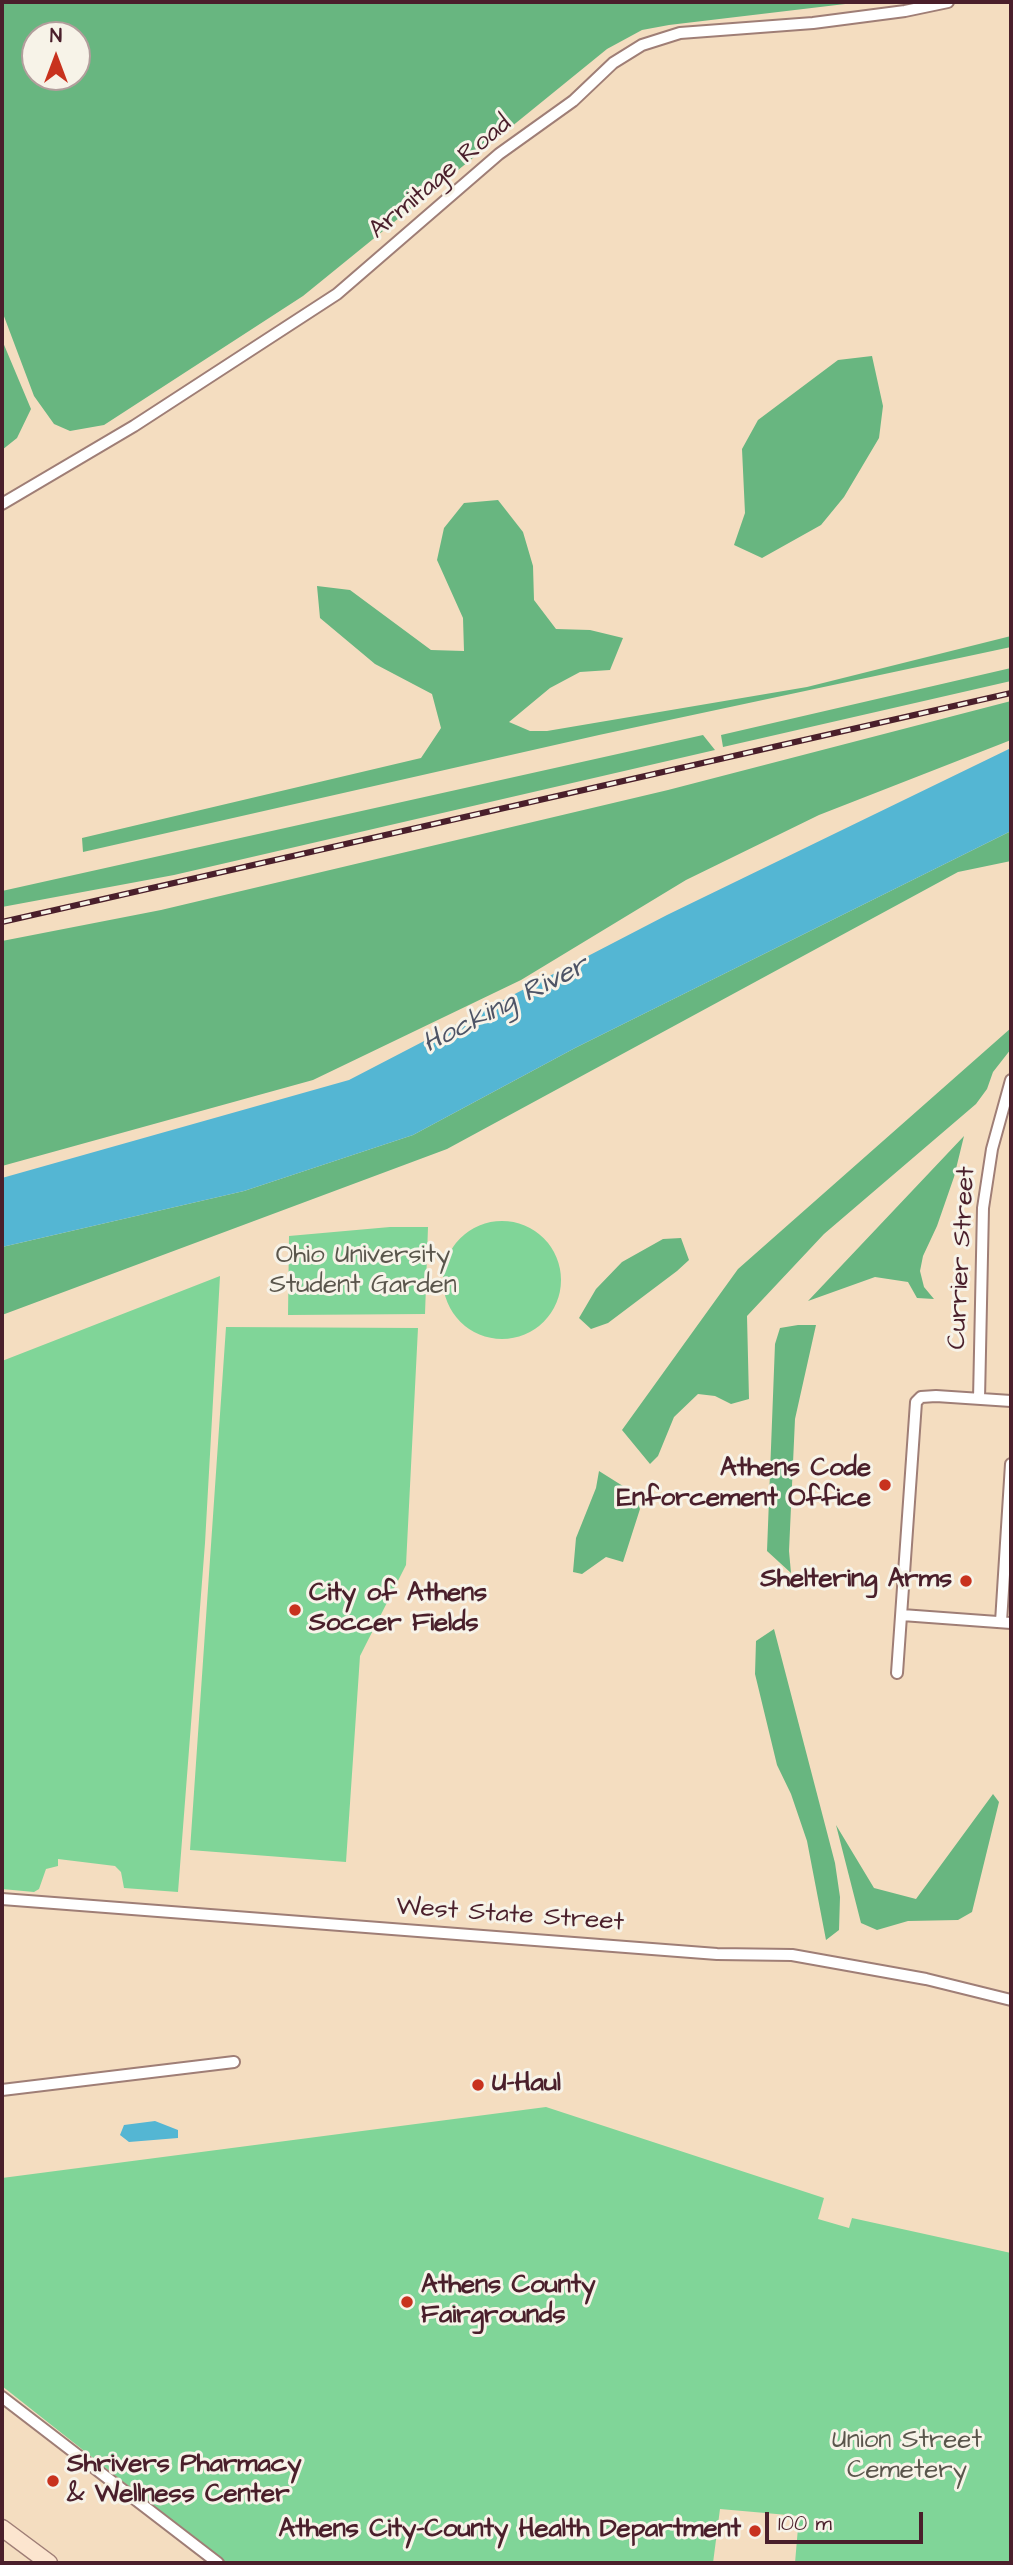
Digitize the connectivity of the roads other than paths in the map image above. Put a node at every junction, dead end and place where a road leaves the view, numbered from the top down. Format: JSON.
{"nodes":[{"id":1,"x":948,"y":2,"type":"edge"},
{"id":2,"x":2,"y":504,"type":"edge"},
{"id":3,"x":1011,"y":1080,"type":"edge"},
{"id":4,"x":979,"y":1399,"type":"junction"},
{"id":5,"x":1011,"y":1401,"type":"edge"},
{"id":6,"x":1011,"y":1464,"type":"edge"},
{"id":7,"x":902,"y":1615,"type":"junction"},
{"id":8,"x":1006,"y":1623,"type":"edge"},
{"id":9,"x":897,"y":1673,"type":"dead end"},
{"id":10,"x":2,"y":1899,"type":"edge"},
{"id":11,"x":1011,"y":2000,"type":"edge"},
{"id":12,"x":233,"y":2062,"type":"dead end"},
{"id":13,"x":2,"y":2090,"type":"edge"},
{"id":14,"x":2,"y":2397,"type":"edge"},
{"id":15,"x":2,"y":2528,"type":"edge"},
{"id":16,"x":49,"y":2563,"type":"edge"},
{"id":17,"x":218,"y":2563,"type":"edge"}],
"edges":[{"from":1,"to":2,"type":"street","name":"Armitage Road"},
{"from":3,"to":4,"type":"street","name":"Currier Street"},
{"from":4,"to":5,"type":"street"},
{"from":4,"to":7,"type":"street"},
{"from":6,"to":8,"type":"street"},
{"from":7,"to":8,"type":"street"},
{"from":7,"to":9,"type":"street"},
{"from":10,"to":11,"type":"street","name":"West State Street"},
{"from":12,"to":13,"type":"street"},
{"from":14,"to":17,"type":"street"},
{"from":15,"to":16,"type":"main road"}]}
